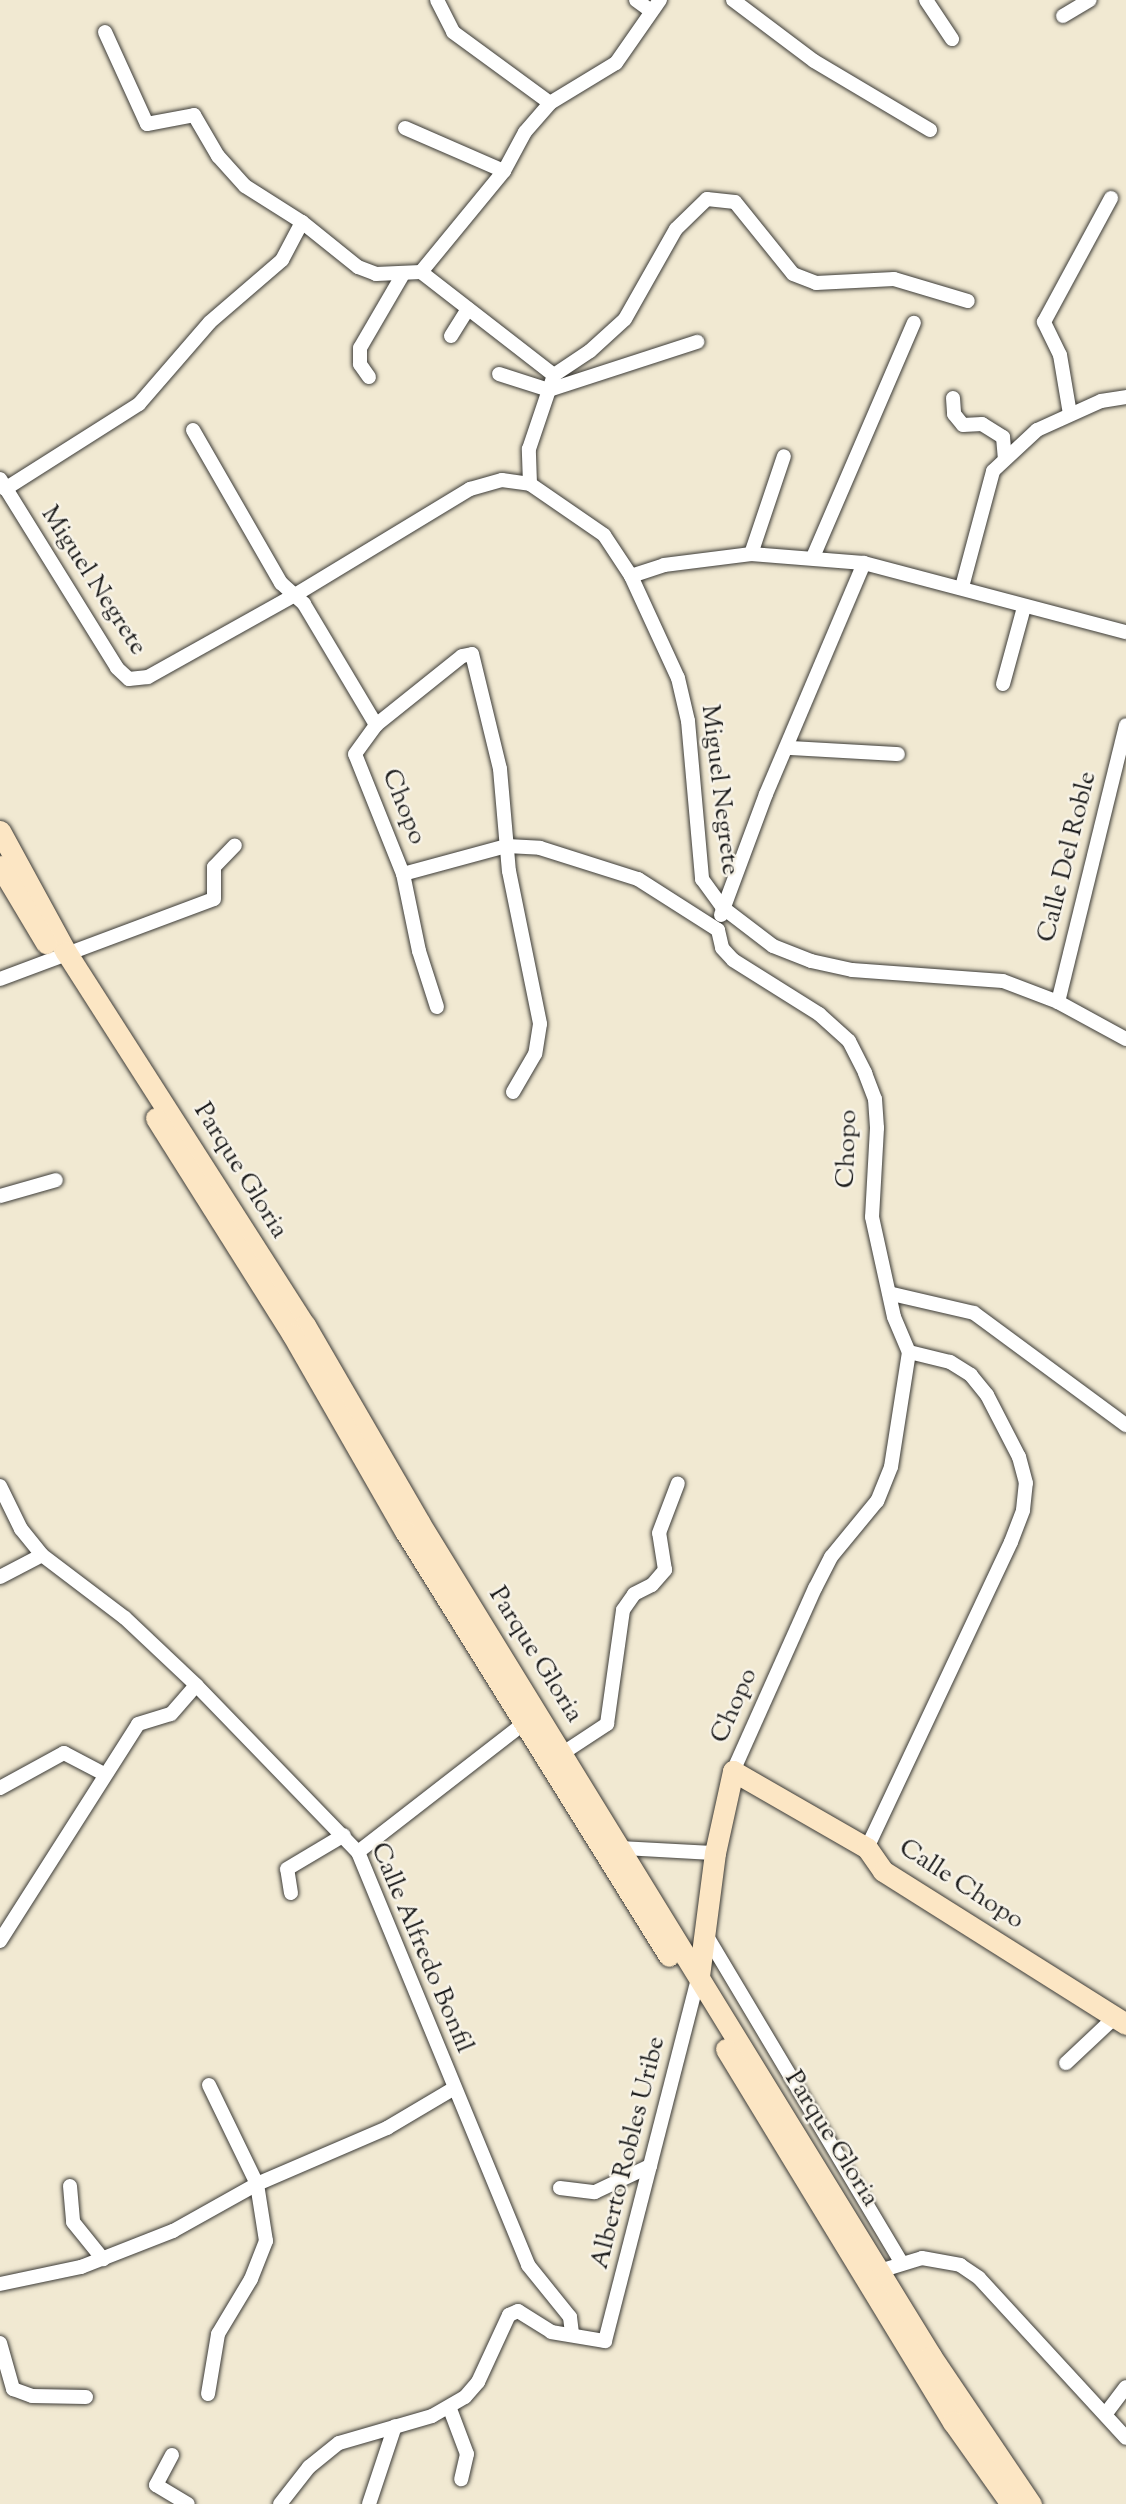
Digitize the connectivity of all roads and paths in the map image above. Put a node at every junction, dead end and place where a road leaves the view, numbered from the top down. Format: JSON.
{"nodes":[{"id":1,"x":437,"y":0,"type":"edge"},
{"id":2,"x":636,"y":0,"type":"edge"},
{"id":3,"x":733,"y":0,"type":"edge"},
{"id":4,"x":926,"y":0,"type":"edge"},
{"id":5,"x":1090,"y":0,"type":"edge"},
{"id":6,"x":655,"y":5,"type":"edge"},
{"id":7,"x":1063,"y":16,"type":"dead end"},
{"id":8,"x":105,"y":32,"type":"dead end"},
{"id":9,"x":952,"y":39,"type":"dead end"},
{"id":10,"x":550,"y":103,"type":"junction"},
{"id":11,"x":405,"y":128,"type":"dead end"},
{"id":12,"x":930,"y":130,"type":"dead end"},
{"id":13,"x":503,"y":171,"type":"junction"},
{"id":14,"x":1111,"y":198,"type":"dead end"},
{"id":15,"x":302,"y":222,"type":"junction"},
{"id":16,"x":421,"y":272,"type":"junction"},
{"id":17,"x":403,"y":274,"type":"junction"},
{"id":18,"x":968,"y":301,"type":"dead end"},
{"id":19,"x":468,"y":309,"type":"junction"},
{"id":20,"x":914,"y":323,"type":"dead end"},
{"id":21,"x":451,"y":337,"type":"dead end"},
{"id":22,"x":697,"y":342,"type":"dead end"},
{"id":23,"x":499,"y":374,"type":"dead end"},
{"id":24,"x":554,"y":375,"type":"junction"},
{"id":25,"x":369,"y":377,"type":"dead end"},
{"id":26,"x":549,"y":390,"type":"junction"},
{"id":27,"x":1126,"y":397,"type":"edge"},
{"id":28,"x":953,"y":398,"type":"dead end"},
{"id":29,"x":1070,"y":414,"type":"junction"},
{"id":30,"x":193,"y":430,"type":"dead end"},
{"id":31,"x":784,"y":456,"type":"dead end"},
{"id":32,"x":1005,"y":458,"type":"junction"},
{"id":33,"x":3,"y":484,"type":"edge"},
{"id":34,"x":530,"y":484,"type":"junction"},
{"id":35,"x":751,"y":554,"type":"junction"},
{"id":36,"x":813,"y":557,"type":"junction"},
{"id":37,"x":864,"y":563,"type":"junction"},
{"id":38,"x":631,"y":576,"type":"junction"},
{"id":39,"x":962,"y":587,"type":"junction"},
{"id":40,"x":295,"y":595,"type":"junction"},
{"id":41,"x":1024,"y":607,"type":"junction"},
{"id":42,"x":1126,"y":632,"type":"edge"},
{"id":43,"x":1003,"y":684,"type":"dead end"},
{"id":44,"x":376,"y":725,"type":"junction"},
{"id":45,"x":1126,"y":725,"type":"edge"},
{"id":46,"x":789,"y":748,"type":"junction"},
{"id":47,"x":898,"y":754,"type":"dead end"},
{"id":48,"x":0,"y":831,"type":"edge"},
{"id":49,"x":235,"y":845,"type":"dead end"},
{"id":50,"x":507,"y":846,"type":"junction"},
{"id":51,"x":0,"y":866,"type":"edge"},
{"id":52,"x":403,"y":874,"type":"junction"},
{"id":53,"x":722,"y":907,"type":"junction"},
{"id":54,"x":718,"y":930,"type":"junction"},
{"id":55,"x":60,"y":954,"type":"junction"},
{"id":56,"x":0,"y":979,"type":"edge"},
{"id":57,"x":1058,"y":1002,"type":"junction"},
{"id":58,"x":437,"y":1007,"type":"dead end"},
{"id":59,"x":1126,"y":1040,"type":"edge"},
{"id":60,"x":513,"y":1092,"type":"dead end"},
{"id":61,"x":56,"y":1180,"type":"dead end"},
{"id":62,"x":0,"y":1196,"type":"edge"},
{"id":63,"x":892,"y":1294,"type":"junction"},
{"id":64,"x":909,"y":1352,"type":"junction"},
{"id":65,"x":1126,"y":1425,"type":"edge"},
{"id":66,"x":678,"y":1483,"type":"dead end"},
{"id":67,"x":0,"y":1486,"type":"edge"},
{"id":68,"x":42,"y":1555,"type":"junction"},
{"id":69,"x":0,"y":1577,"type":"edge"},
{"id":70,"x":196,"y":1685,"type":"junction"},
{"id":71,"x":532,"y":1717,"type":"junction"},
{"id":72,"x":563,"y":1753,"type":"junction"},
{"id":73,"x":733,"y":1771,"type":"junction"},
{"id":74,"x":104,"y":1774,"type":"junction"},
{"id":75,"x":0,"y":1788,"type":"edge"},
{"id":76,"x":344,"y":1835,"type":"junction"},
{"id":77,"x":622,"y":1848,"type":"junction"},
{"id":78,"x":867,"y":1848,"type":"junction"},
{"id":79,"x":358,"y":1852,"type":"junction"},
{"id":80,"x":715,"y":1853,"type":"junction"},
{"id":81,"x":290,"y":1893,"type":"dead end"},
{"id":82,"x":704,"y":1930,"type":"junction"},
{"id":83,"x":0,"y":1941,"type":"edge"},
{"id":84,"x":696,"y":1987,"type":"junction"},
{"id":85,"x":1120,"y":2021,"type":"edge"},
{"id":86,"x":1066,"y":2063,"type":"dead end"},
{"id":87,"x":209,"y":2085,"type":"dead end"},
{"id":88,"x":453,"y":2089,"type":"junction"},
{"id":89,"x":650,"y":2166,"type":"junction"},
{"id":90,"x":257,"y":2184,"type":"junction"},
{"id":91,"x":70,"y":2186,"type":"dead end"},
{"id":92,"x":560,"y":2188,"type":"dead end"},
{"id":93,"x":103,"y":2259,"type":"junction"},
{"id":94,"x":901,"y":2262,"type":"junction"},
{"id":95,"x":872,"y":2273,"type":"junction"},
{"id":96,"x":3,"y":2280,"type":"edge"},
{"id":97,"x":572,"y":2334,"type":"junction"},
{"id":98,"x":0,"y":2343,"type":"edge"},
{"id":99,"x":1126,"y":2387,"type":"edge"},
{"id":100,"x":208,"y":2394,"type":"dead end"},
{"id":101,"x":86,"y":2397,"type":"dead end"},
{"id":102,"x":450,"y":2409,"type":"junction"},
{"id":103,"x":1107,"y":2412,"type":"junction"},
{"id":104,"x":395,"y":2426,"type":"junction"},
{"id":105,"x":1126,"y":2438,"type":"edge"},
{"id":106,"x":172,"y":2455,"type":"dead end"},
{"id":107,"x":461,"y":2479,"type":"dead end"},
{"id":108,"x":188,"y":2504,"type":"edge"},
{"id":109,"x":280,"y":2504,"type":"edge"},
{"id":110,"x":369,"y":2504,"type":"edge"},
{"id":111,"x":1011,"y":2504,"type":"edge"},
{"id":112,"x":1031,"y":2504,"type":"edge"}],
"edges":[{"from":1,"to":10,"type":"street"},
{"from":2,"to":6,"type":"street"},
{"from":3,"to":12,"type":"street"},
{"from":4,"to":9,"type":"street"},
{"from":5,"to":7,"type":"street"},
{"from":6,"to":10,"type":"street"},
{"from":8,"to":15,"type":"street"},
{"from":10,"to":13,"type":"street"},
{"from":11,"to":13,"type":"street"},
{"from":13,"to":16,"type":"street"},
{"from":14,"to":29,"type":"street"},
{"from":15,"to":17,"type":"street"},
{"from":15,"to":33,"type":"street"},
{"from":16,"to":17,"type":"street"},
{"from":16,"to":19,"type":"street"},
{"from":17,"to":25,"type":"street"},
{"from":18,"to":24,"type":"street"},
{"from":19,"to":21,"type":"street"},
{"from":19,"to":24,"type":"street"},
{"from":20,"to":36,"type":"street"},
{"from":22,"to":26,"type":"street"},
{"from":23,"to":26,"type":"street"},
{"from":24,"to":26,"type":"street"},
{"from":26,"to":34,"type":"street"},
{"from":27,"to":29,"type":"street"},
{"from":28,"to":32,"type":"street"},
{"from":29,"to":32,"type":"street"},
{"from":30,"to":40,"type":"street"},
{"from":31,"to":35,"type":"street"},
{"from":32,"to":39,"type":"street"},
{"from":33,"to":40,"type":"street","name":"Miguel Negrete"},
{"from":34,"to":38,"type":"street","name":"Miguel Negrete"},
{"from":34,"to":40,"type":"street","name":"Miguel Negrete"},
{"from":35,"to":36,"type":"street"},
{"from":35,"to":38,"type":"street"},
{"from":36,"to":37,"type":"street"},
{"from":37,"to":39,"type":"street"},
{"from":37,"to":46,"type":"street"},
{"from":38,"to":53,"type":"street","name":"Miguel Negrete"},
{"from":39,"to":41,"type":"street"},
{"from":40,"to":44,"type":"street"},
{"from":41,"to":42,"type":"street"},
{"from":41,"to":43,"type":"street"},
{"from":44,"to":50,"type":"street"},
{"from":44,"to":52,"type":"street","name":"Chopo"},
{"from":45,"to":57,"type":"street","name":"Calle Del Roble"},
{"from":46,"to":47,"type":"street"},
{"from":46,"to":53,"type":"street"},
{"from":48,"to":55,"type":"main road","name":"Parque Gloria"},
{"from":49,"to":55,"type":"street"},
{"from":50,"to":52,"type":"street","name":"Chopo"},
{"from":50,"to":54,"type":"street","name":"Chopo"},
{"from":50,"to":60,"type":"street"},
{"from":51,"to":55,"type":"main road","name":"Parque Gloria"},
{"from":52,"to":58,"type":"street"},
{"from":53,"to":54,"type":"street"},
{"from":53,"to":57,"type":"street","name":"Miguel Negrete"},
{"from":54,"to":63,"type":"street","name":"Chopo"},
{"from":55,"to":56,"type":"street"},
{"from":55,"to":71,"type":"main road","name":"Parque Gloria"},
{"from":57,"to":59,"type":"street","name":"Miguel Negrete"},
{"from":61,"to":62,"type":"street"},
{"from":63,"to":64,"type":"street","name":"Chopo"},
{"from":63,"to":65,"type":"street"},
{"from":64,"to":73,"type":"street","name":"Chopo"},
{"from":64,"to":78,"type":"street"},
{"from":66,"to":72,"type":"street"},
{"from":67,"to":68,"type":"street","name":"Calle Alfredo Bonfil"},
{"from":68,"to":69,"type":"street"},
{"from":68,"to":70,"type":"street","name":"Calle Alfredo Bonfil"},
{"from":70,"to":74,"type":"street"},
{"from":70,"to":76,"type":"street","name":"Calle Alfredo Bonfil"},
{"from":71,"to":72,"type":"main road","name":"Parque Gloria"},
{"from":71,"to":79,"type":"street"},
{"from":71,"to":84,"type":"main road","name":"Parque Gloria"},
{"from":72,"to":77,"type":"main road","name":"Parque Gloria"},
{"from":73,"to":78,"type":"main road","name":"Calle Chopo"},
{"from":73,"to":80,"type":"main road"},
{"from":74,"to":75,"type":"street"},
{"from":74,"to":83,"type":"street"},
{"from":76,"to":79,"type":"street","name":"Calle Alfredo Bonfil"},
{"from":76,"to":81,"type":"street"},
{"from":77,"to":80,"type":"street"},
{"from":77,"to":84,"type":"main road","name":"Parque Gloria"},
{"from":78,"to":85,"type":"main road","name":"Calle Chopo"},
{"from":79,"to":88,"type":"street","name":"Calle Alfredo Bonfil"},
{"from":80,"to":82,"type":"main road"},
{"from":82,"to":84,"type":"main road"},
{"from":82,"to":94,"type":"street"},
{"from":84,"to":89,"type":"street","name":"Alberto Robles Uribe"},
{"from":84,"to":95,"type":"main road","name":"Parque Gloria"},
{"from":85,"to":86,"type":"street"},
{"from":87,"to":90,"type":"street"},
{"from":88,"to":90,"type":"street"},
{"from":88,"to":97,"type":"street","name":"Calle Alfredo Bonfil"},
{"from":89,"to":92,"type":"street"},
{"from":89,"to":97,"type":"street","name":"Alberto Robles Uribe"},
{"from":90,"to":93,"type":"street"},
{"from":90,"to":100,"type":"street"},
{"from":91,"to":93,"type":"street"},
{"from":93,"to":96,"type":"street"},
{"from":94,"to":95,"type":"street"},
{"from":94,"to":103,"type":"street"},
{"from":95,"to":111,"type":"main road","name":"Parque Gloria"},
{"from":95,"to":112,"type":"main road","name":"Parque Gloria"},
{"from":97,"to":102,"type":"street"},
{"from":98,"to":101,"type":"street"},
{"from":99,"to":103,"type":"street"},
{"from":102,"to":104,"type":"street"},
{"from":102,"to":107,"type":"street"},
{"from":103,"to":105,"type":"street"},
{"from":104,"to":109,"type":"street"},
{"from":104,"to":110,"type":"street"},
{"from":106,"to":108,"type":"street"}]}
